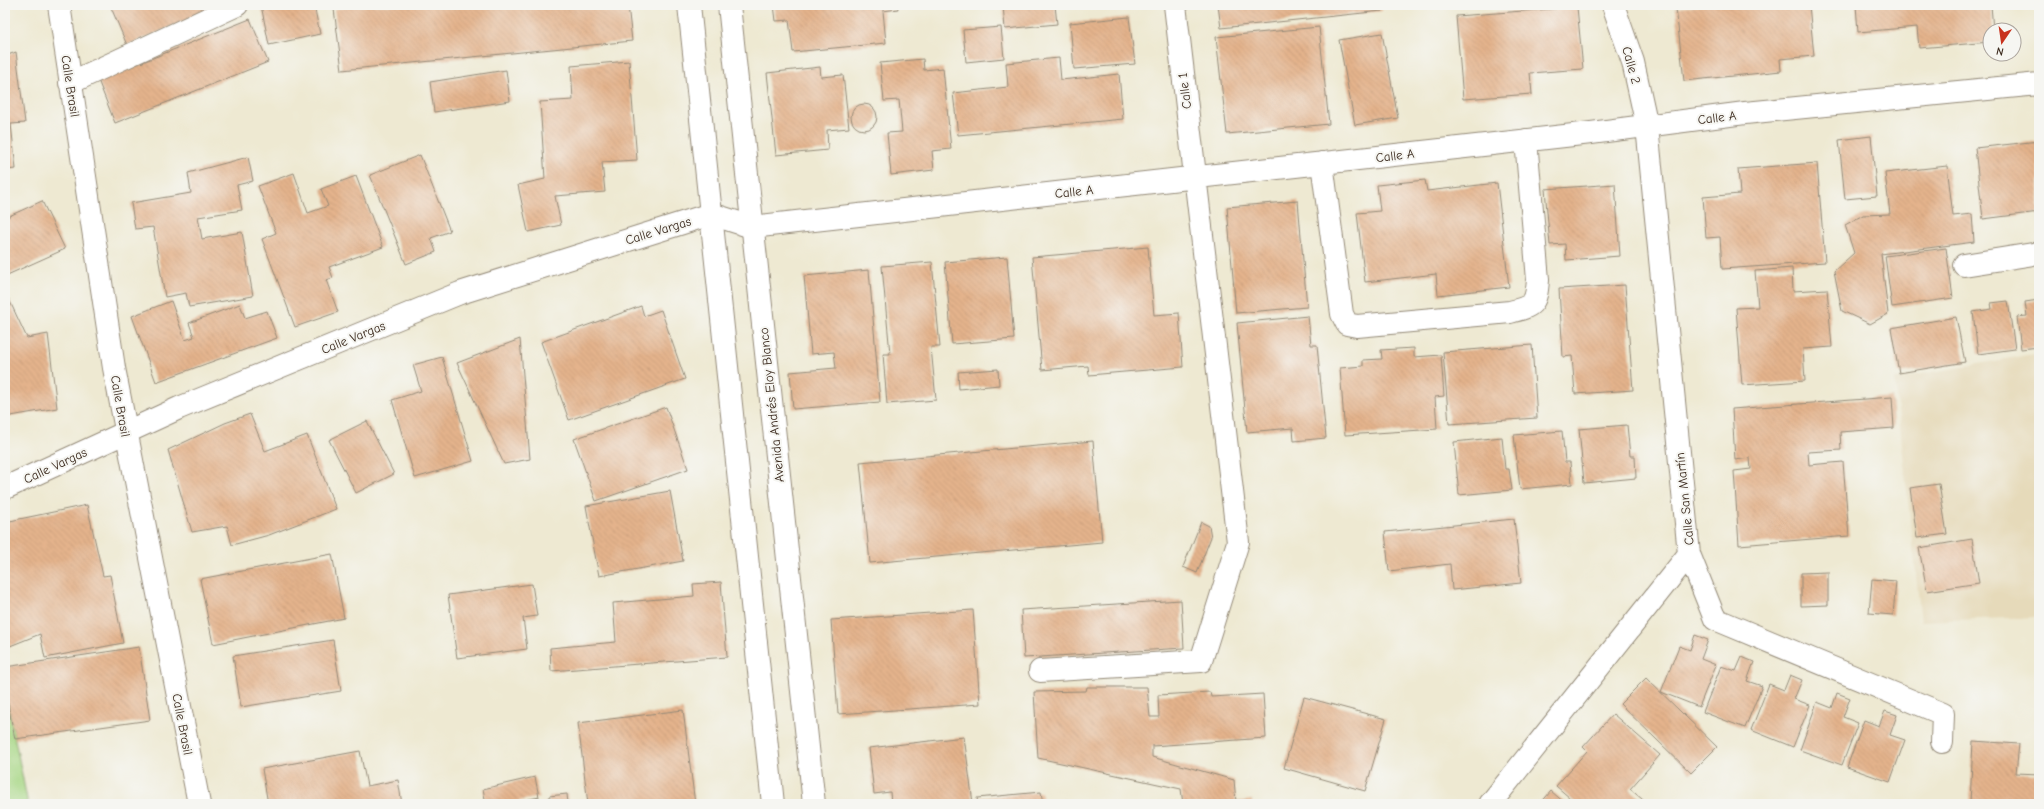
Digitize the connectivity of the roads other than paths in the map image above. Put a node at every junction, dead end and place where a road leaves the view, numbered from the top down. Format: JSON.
{"nodes":[{"id":1,"x":58,"y":5,"type":"edge"},
{"id":2,"x":237,"y":5,"type":"edge"},
{"id":3,"x":688,"y":5,"type":"edge"},
{"id":4,"x":729,"y":5,"type":"edge"},
{"id":5,"x":1175,"y":5,"type":"edge"},
{"id":6,"x":1613,"y":5,"type":"edge"},
{"id":7,"x":70,"y":82,"type":"junction"},
{"id":8,"x":2039,"y":84,"type":"edge"},
{"id":9,"x":1647,"y":126,"type":"junction"},
{"id":10,"x":1526,"y":140,"type":"junction"},
{"id":11,"x":1322,"y":163,"type":"junction"},
{"id":12,"x":1194,"y":178,"type":"junction"},
{"id":13,"x":710,"y":214,"type":"junction"},
{"id":14,"x":752,"y":227,"type":"junction"},
{"id":15,"x":2039,"y":253,"type":"edge"},
{"id":16,"x":1964,"y":265,"type":"dead end"},
{"id":17,"x":126,"y":432,"type":"junction"},
{"id":18,"x":5,"y":488,"type":"edge"},
{"id":19,"x":1689,"y":554,"type":"junction"},
{"id":20,"x":1040,"y":671,"type":"dead end"},
{"id":21,"x":1942,"y":742,"type":"dead end"},
{"id":22,"x":198,"y":804,"type":"edge"},
{"id":23,"x":773,"y":804,"type":"edge"},
{"id":24,"x":814,"y":804,"type":"edge"},
{"id":25,"x":1490,"y":804,"type":"edge"}],
"edges":[{"from":1,"to":7,"type":"street","name":"Calle Brasil"},
{"from":2,"to":7,"type":"street"},
{"from":3,"to":13,"type":"street"},
{"from":4,"to":14,"type":"street","name":"Avenida Andrés Eloy Blanco"},
{"from":5,"to":12,"type":"street","name":"Calle 1"},
{"from":6,"to":9,"type":"street","name":"Calle 2"},
{"from":7,"to":17,"type":"street","name":"Calle Brasil"},
{"from":8,"to":9,"type":"street","name":"Calle A"},
{"from":9,"to":10,"type":"street","name":"Calle A"},
{"from":9,"to":19,"type":"street","name":"Calle San Martín"},
{"from":10,"to":11,"type":"street","name":"Calle A"},
{"from":10,"to":11,"type":"street"},
{"from":11,"to":12,"type":"street","name":"Calle A"},
{"from":12,"to":14,"type":"street","name":"Calle A"},
{"from":12,"to":20,"type":"street","name":"Calle 1"},
{"from":13,"to":14,"type":"street"},
{"from":13,"to":17,"type":"street","name":"Calle Vargas"},
{"from":13,"to":23,"type":"street"},
{"from":14,"to":24,"type":"street","name":"Avenida Andrés Eloy Blanco"},
{"from":15,"to":16,"type":"street"},
{"from":17,"to":18,"type":"street","name":"Calle Vargas"},
{"from":17,"to":22,"type":"street","name":"Calle Brasil"},
{"from":19,"to":21,"type":"street"},
{"from":19,"to":25,"type":"street","name":"Calle San Martín"}]}
